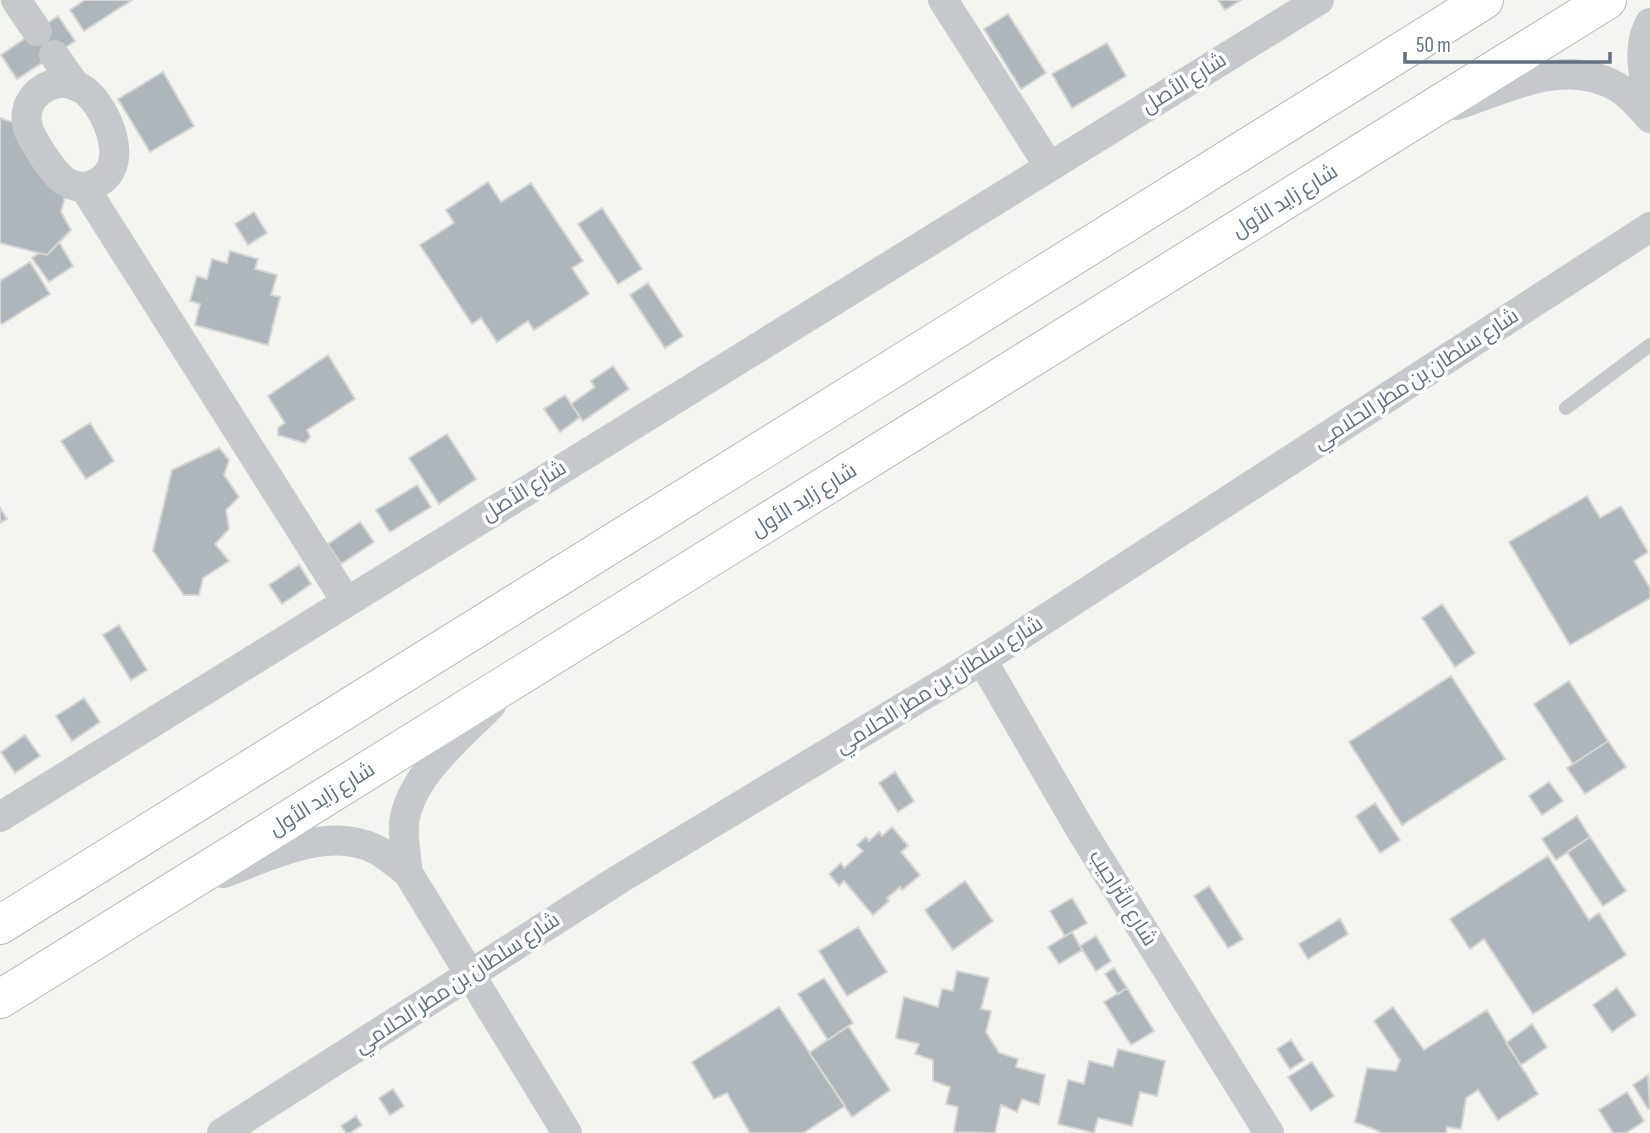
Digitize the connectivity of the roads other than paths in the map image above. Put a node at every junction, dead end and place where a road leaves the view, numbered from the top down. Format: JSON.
{"nodes":[{"id":1,"x":16,"y":0,"type":"edge"},
{"id":2,"x":943,"y":0,"type":"edge"},
{"id":3,"x":1318,"y":0,"type":"edge"},
{"id":4,"x":1484,"y":0,"type":"edge"},
{"id":5,"x":1607,"y":0,"type":"edge"},
{"id":6,"x":1650,"y":23,"type":"edge"},
{"id":7,"x":37,"y":31,"type":"dead end"},
{"id":8,"x":54,"y":55,"type":"dead end"},
{"id":9,"x":75,"y":85,"type":"junction"},
{"id":10,"x":1650,"y":100,"type":"edge"},
{"id":11,"x":1650,"y":118,"type":"edge"},
{"id":12,"x":1417,"y":119,"type":"junction"},
{"id":13,"x":1049,"y":166,"type":"junction"},
{"id":14,"x":84,"y":187,"type":"junction"},
{"id":15,"x":1650,"y":227,"type":"edge"},
{"id":16,"x":1650,"y":345,"type":"edge"},
{"id":17,"x":1566,"y":408,"type":"dead end"},
{"id":18,"x":346,"y":601,"type":"junction"},
{"id":19,"x":982,"y":660,"type":"junction"},
{"id":20,"x":515,"y":680,"type":"junction"},
{"id":21,"x":0,"y":817,"type":"edge"},
{"id":22,"x":408,"y":873,"type":"junction"},
{"id":23,"x":167,"y":894,"type":"junction"},
{"id":24,"x":0,"y":925,"type":"edge"},
{"id":25,"x":469,"y":975,"type":"junction"},
{"id":26,"x":0,"y":999,"type":"edge"},
{"id":27,"x":222,"y":1133,"type":"edge"},
{"id":28,"x":568,"y":1133,"type":"edge"},
{"id":29,"x":1269,"y":1133,"type":"edge"}],
"edges":[{"from":1,"to":7,"type":"street"},
{"from":2,"to":13,"type":"street"},
{"from":3,"to":13,"type":"street","name":"شارع الأصل"},
{"from":4,"to":24,"type":"main road"},
{"from":5,"to":12,"type":"main road","name":"شارع زايد الأول"},
{"from":6,"to":10,"type":"street"},
{"from":8,"to":9,"type":"street"},
{"from":9,"to":14,"type":"street"},
{"from":9,"to":14,"type":"street"},
{"from":11,"to":12,"type":"street"},
{"from":12,"to":20,"type":"main road","name":"شارع زايد الأول"},
{"from":13,"to":18,"type":"street","name":"شارع الأصل"},
{"from":14,"to":18,"type":"street"},
{"from":15,"to":19,"type":"street","name":"شارع سلطان بن مطر الحلامي"},
{"from":16,"to":17,"type":"lane"},
{"from":18,"to":21,"type":"street","name":"شارع الأصل"},
{"from":19,"to":25,"type":"street","name":"شارع سلطان بن مطر الحلامي"},
{"from":19,"to":29,"type":"street","name":"شارع التَّراحِيب"},
{"from":20,"to":22,"type":"street"},
{"from":20,"to":23,"type":"main road","name":"شارع زايد الأول"},
{"from":22,"to":23,"type":"street"},
{"from":22,"to":25,"type":"street"},
{"from":23,"to":26,"type":"main road","name":"شارع زايد الأول"},
{"from":25,"to":27,"type":"street","name":"شارع سلطان بن مطر الحلامي"},
{"from":25,"to":28,"type":"street"}]}
